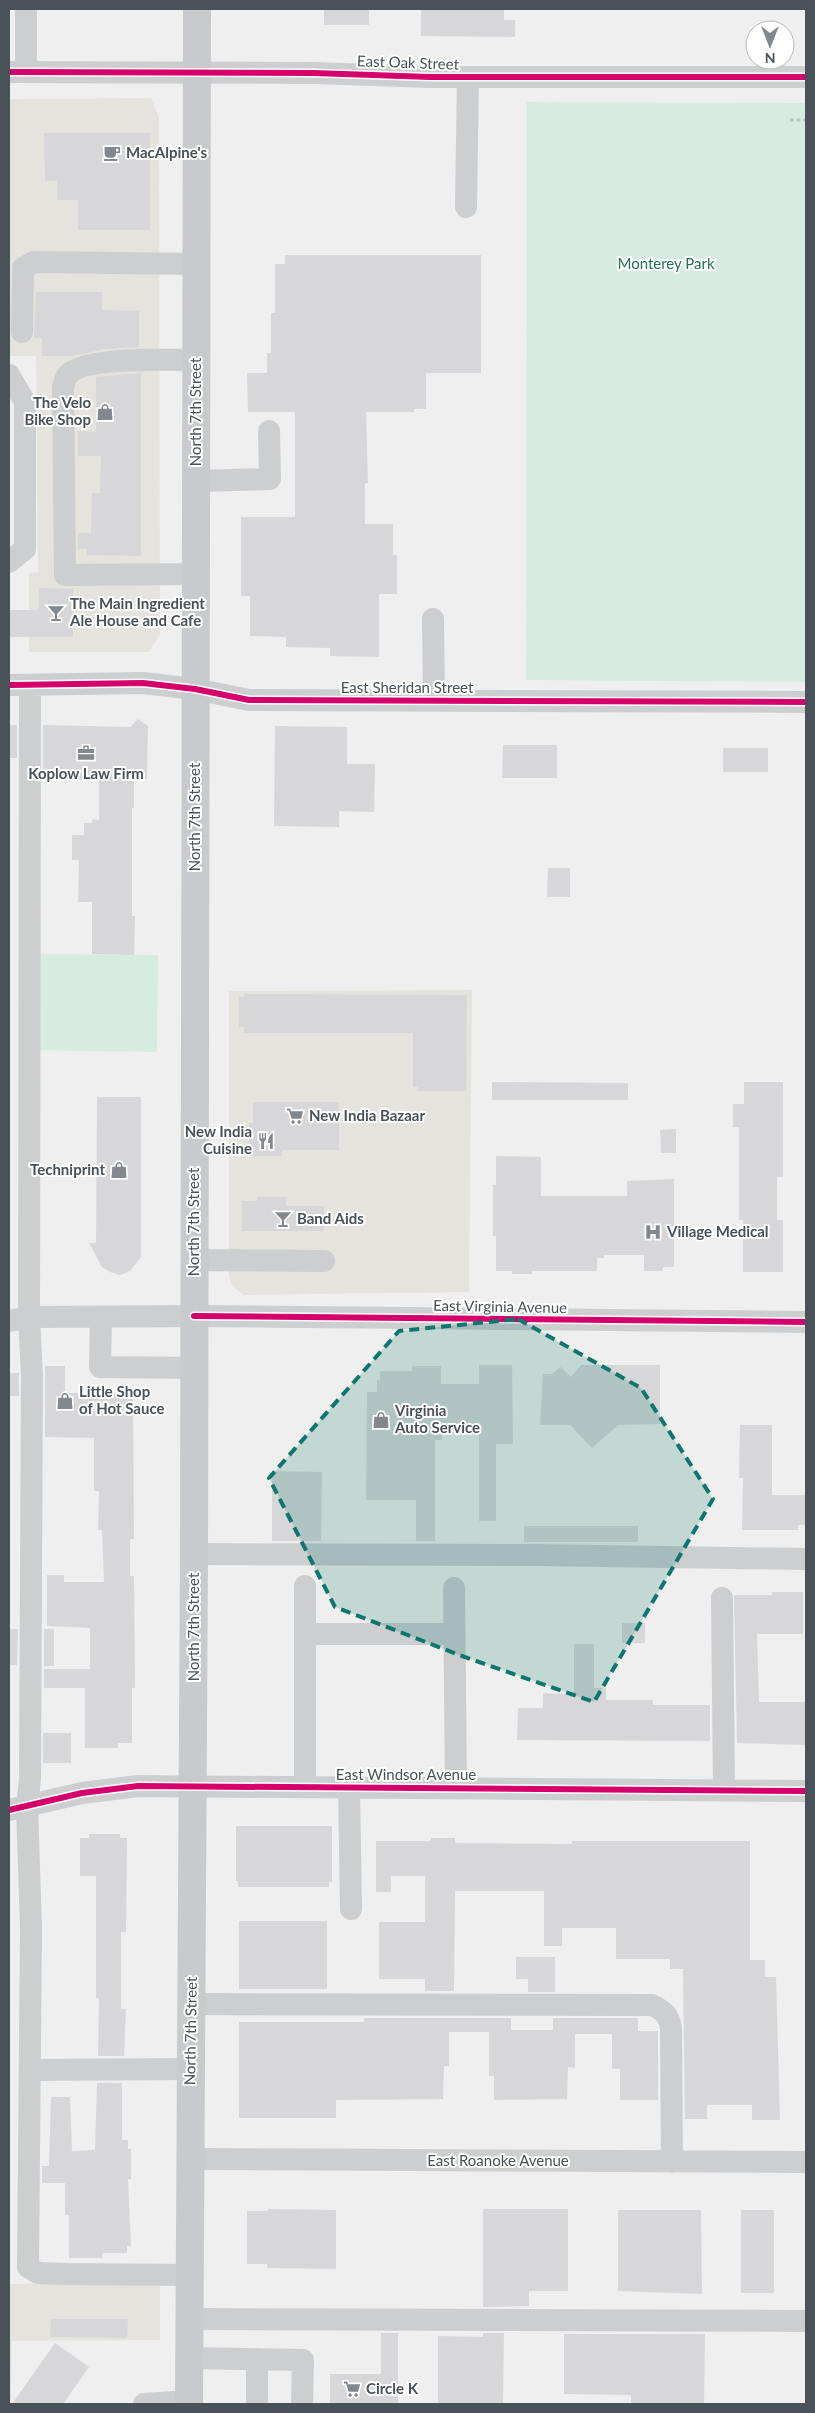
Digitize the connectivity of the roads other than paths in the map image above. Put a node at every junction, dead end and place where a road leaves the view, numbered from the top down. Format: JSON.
{"nodes":[{"id":1,"x":26,"y":9,"type":"edge"},
{"id":2,"x":197,"y":9,"type":"edge"},
{"id":3,"x":17,"y":72,"type":"edge"},
{"id":4,"x":197,"y":73,"type":"junction"},
{"id":5,"x":468,"y":78,"type":"junction"},
{"id":6,"x":806,"y":78,"type":"edge"},
{"id":7,"x":466,"y":208,"type":"dead end"},
{"id":8,"x":196,"y":264,"type":"junction"},
{"id":9,"x":22,"y":332,"type":"dead end"},
{"id":10,"x":196,"y":360,"type":"junction"},
{"id":11,"x":9,"y":375,"type":"edge"},
{"id":12,"x":269,"y":431,"type":"dead end"},
{"id":13,"x":196,"y":481,"type":"junction"},
{"id":14,"x":9,"y":562,"type":"edge"},
{"id":15,"x":196,"y":574,"type":"junction"},
{"id":16,"x":433,"y":620,"type":"dead end"},
{"id":17,"x":19,"y":685,"type":"edge"},
{"id":18,"x":195,"y":689,"type":"junction"},
{"id":19,"x":434,"y":700,"type":"junction"},
{"id":20,"x":806,"y":702,"type":"edge"},
{"id":21,"x":194,"y":1260,"type":"junction"},
{"id":22,"x":324,"y":1262,"type":"dead end"},
{"id":23,"x":194,"y":1316,"type":"junction"},
{"id":24,"x":15,"y":1317,"type":"edge"},
{"id":25,"x":101,"y":1317,"type":"junction"},
{"id":26,"x":806,"y":1322,"type":"edge"},
{"id":27,"x":194,"y":1368,"type":"junction"},
{"id":28,"x":194,"y":1554,"type":"junction"},
{"id":29,"x":806,"y":1559,"type":"edge"},
{"id":30,"x":305,"y":1586,"type":"dead end"},
{"id":31,"x":454,"y":1588,"type":"dead end"},
{"id":32,"x":722,"y":1598,"type":"dead end"},
{"id":33,"x":305,"y":1634,"type":"junction"},
{"id":34,"x":454,"y":1634,"type":"junction"},
{"id":35,"x":193,"y":1786,"type":"junction"},
{"id":36,"x":306,"y":1787,"type":"junction"},
{"id":37,"x":349,"y":1787,"type":"junction"},
{"id":38,"x":456,"y":1788,"type":"junction"},
{"id":39,"x":724,"y":1790,"type":"junction"},
{"id":40,"x":806,"y":1791,"type":"edge"},
{"id":41,"x":18,"y":1808,"type":"edge"},
{"id":42,"x":351,"y":1909,"type":"dead end"},
{"id":43,"x":191,"y":2004,"type":"junction"},
{"id":44,"x":190,"y":2069,"type":"junction"},
{"id":45,"x":30,"y":2070,"type":"junction"},
{"id":46,"x":190,"y":2159,"type":"junction"},
{"id":47,"x":672,"y":2162,"type":"junction"},
{"id":48,"x":806,"y":2162,"type":"edge"},
{"id":49,"x":189,"y":2275,"type":"junction"},
{"id":50,"x":189,"y":2319,"type":"junction"},
{"id":51,"x":806,"y":2321,"type":"edge"},
{"id":52,"x":189,"y":2358,"type":"junction"},
{"id":53,"x":257,"y":2359,"type":"junction"},
{"id":54,"x":189,"y":2403,"type":"edge"},
{"id":55,"x":144,"y":2404,"type":"edge"},
{"id":56,"x":257,"y":2404,"type":"edge"},
{"id":57,"x":302,"y":2404,"type":"edge"}],
"edges":[{"from":1,"to":3,"type":"street"},
{"from":2,"to":4,"type":"main road","name":"North 7th Street"},
{"from":3,"to":4,"type":"street","name":"East Oak Street"},
{"from":4,"to":5,"type":"street","name":"East Oak Street"},
{"from":4,"to":8,"type":"main road","name":"North 7th Street"},
{"from":5,"to":6,"type":"street","name":"East Oak Street"},
{"from":5,"to":7,"type":"street"},
{"from":8,"to":9,"type":"street"},
{"from":8,"to":10,"type":"main road","name":"North 7th Street"},
{"from":10,"to":13,"type":"main road","name":"North 7th Street"},
{"from":10,"to":15,"type":"street"},
{"from":11,"to":14,"type":"street"},
{"from":12,"to":13,"type":"street"},
{"from":13,"to":15,"type":"main road","name":"North 7th Street"},
{"from":15,"to":18,"type":"main road","name":"North 7th Street"},
{"from":16,"to":19,"type":"street"},
{"from":17,"to":18,"type":"street","name":"East Sheridan Street"},
{"from":17,"to":24,"type":"street"},
{"from":18,"to":19,"type":"street","name":"East Sheridan Street"},
{"from":18,"to":21,"type":"main road","name":"North 7th Street"},
{"from":19,"to":20,"type":"street","name":"East Sheridan Street"},
{"from":21,"to":22,"type":"street"},
{"from":21,"to":23,"type":"main road","name":"North 7th Street"},
{"from":23,"to":25,"type":"street","name":"East Virginia Avenue"},
{"from":23,"to":26,"type":"street","name":"East Virginia Avenue"},
{"from":23,"to":27,"type":"main road","name":"North 7th Street"},
{"from":24,"to":25,"type":"street","name":"East Virginia Avenue"},
{"from":24,"to":41,"type":"street"},
{"from":25,"to":27,"type":"street"},
{"from":27,"to":28,"type":"main road","name":"North 7th Street"},
{"from":28,"to":29,"type":"street"},
{"from":28,"to":35,"type":"main road","name":"North 7th Street"},
{"from":30,"to":33,"type":"street"},
{"from":31,"to":34,"type":"street"},
{"from":32,"to":39,"type":"street"},
{"from":33,"to":34,"type":"street"},
{"from":33,"to":36,"type":"street"},
{"from":34,"to":38,"type":"street"},
{"from":35,"to":36,"type":"street","name":"East Windsor Avenue"},
{"from":35,"to":41,"type":"street","name":"East Windsor Avenue"},
{"from":35,"to":43,"type":"main road","name":"North 7th Street"},
{"from":36,"to":37,"type":"street","name":"East Windsor Avenue"},
{"from":37,"to":38,"type":"street","name":"East Windsor Avenue"},
{"from":37,"to":42,"type":"street"},
{"from":38,"to":39,"type":"street","name":"East Windsor Avenue"},
{"from":39,"to":40,"type":"street","name":"East Windsor Avenue"},
{"from":41,"to":45,"type":"street"},
{"from":43,"to":44,"type":"main road","name":"North 7th Street"},
{"from":43,"to":47,"type":"street"},
{"from":44,"to":45,"type":"street"},
{"from":44,"to":46,"type":"main road","name":"North 7th Street"},
{"from":45,"to":49,"type":"street"},
{"from":46,"to":47,"type":"street","name":"East Roanoke Avenue"},
{"from":46,"to":49,"type":"main road","name":"North 7th Street"},
{"from":47,"to":48,"type":"street","name":"East Roanoke Avenue"},
{"from":49,"to":50,"type":"main road","name":"North 7th Street"},
{"from":50,"to":51,"type":"street"},
{"from":50,"to":52,"type":"main road","name":"North 7th Street"},
{"from":52,"to":53,"type":"street"},
{"from":52,"to":54,"type":"main road","name":"North 7th Street"},
{"from":53,"to":56,"type":"street"},
{"from":53,"to":57,"type":"street"},
{"from":54,"to":55,"type":"street"}]}
